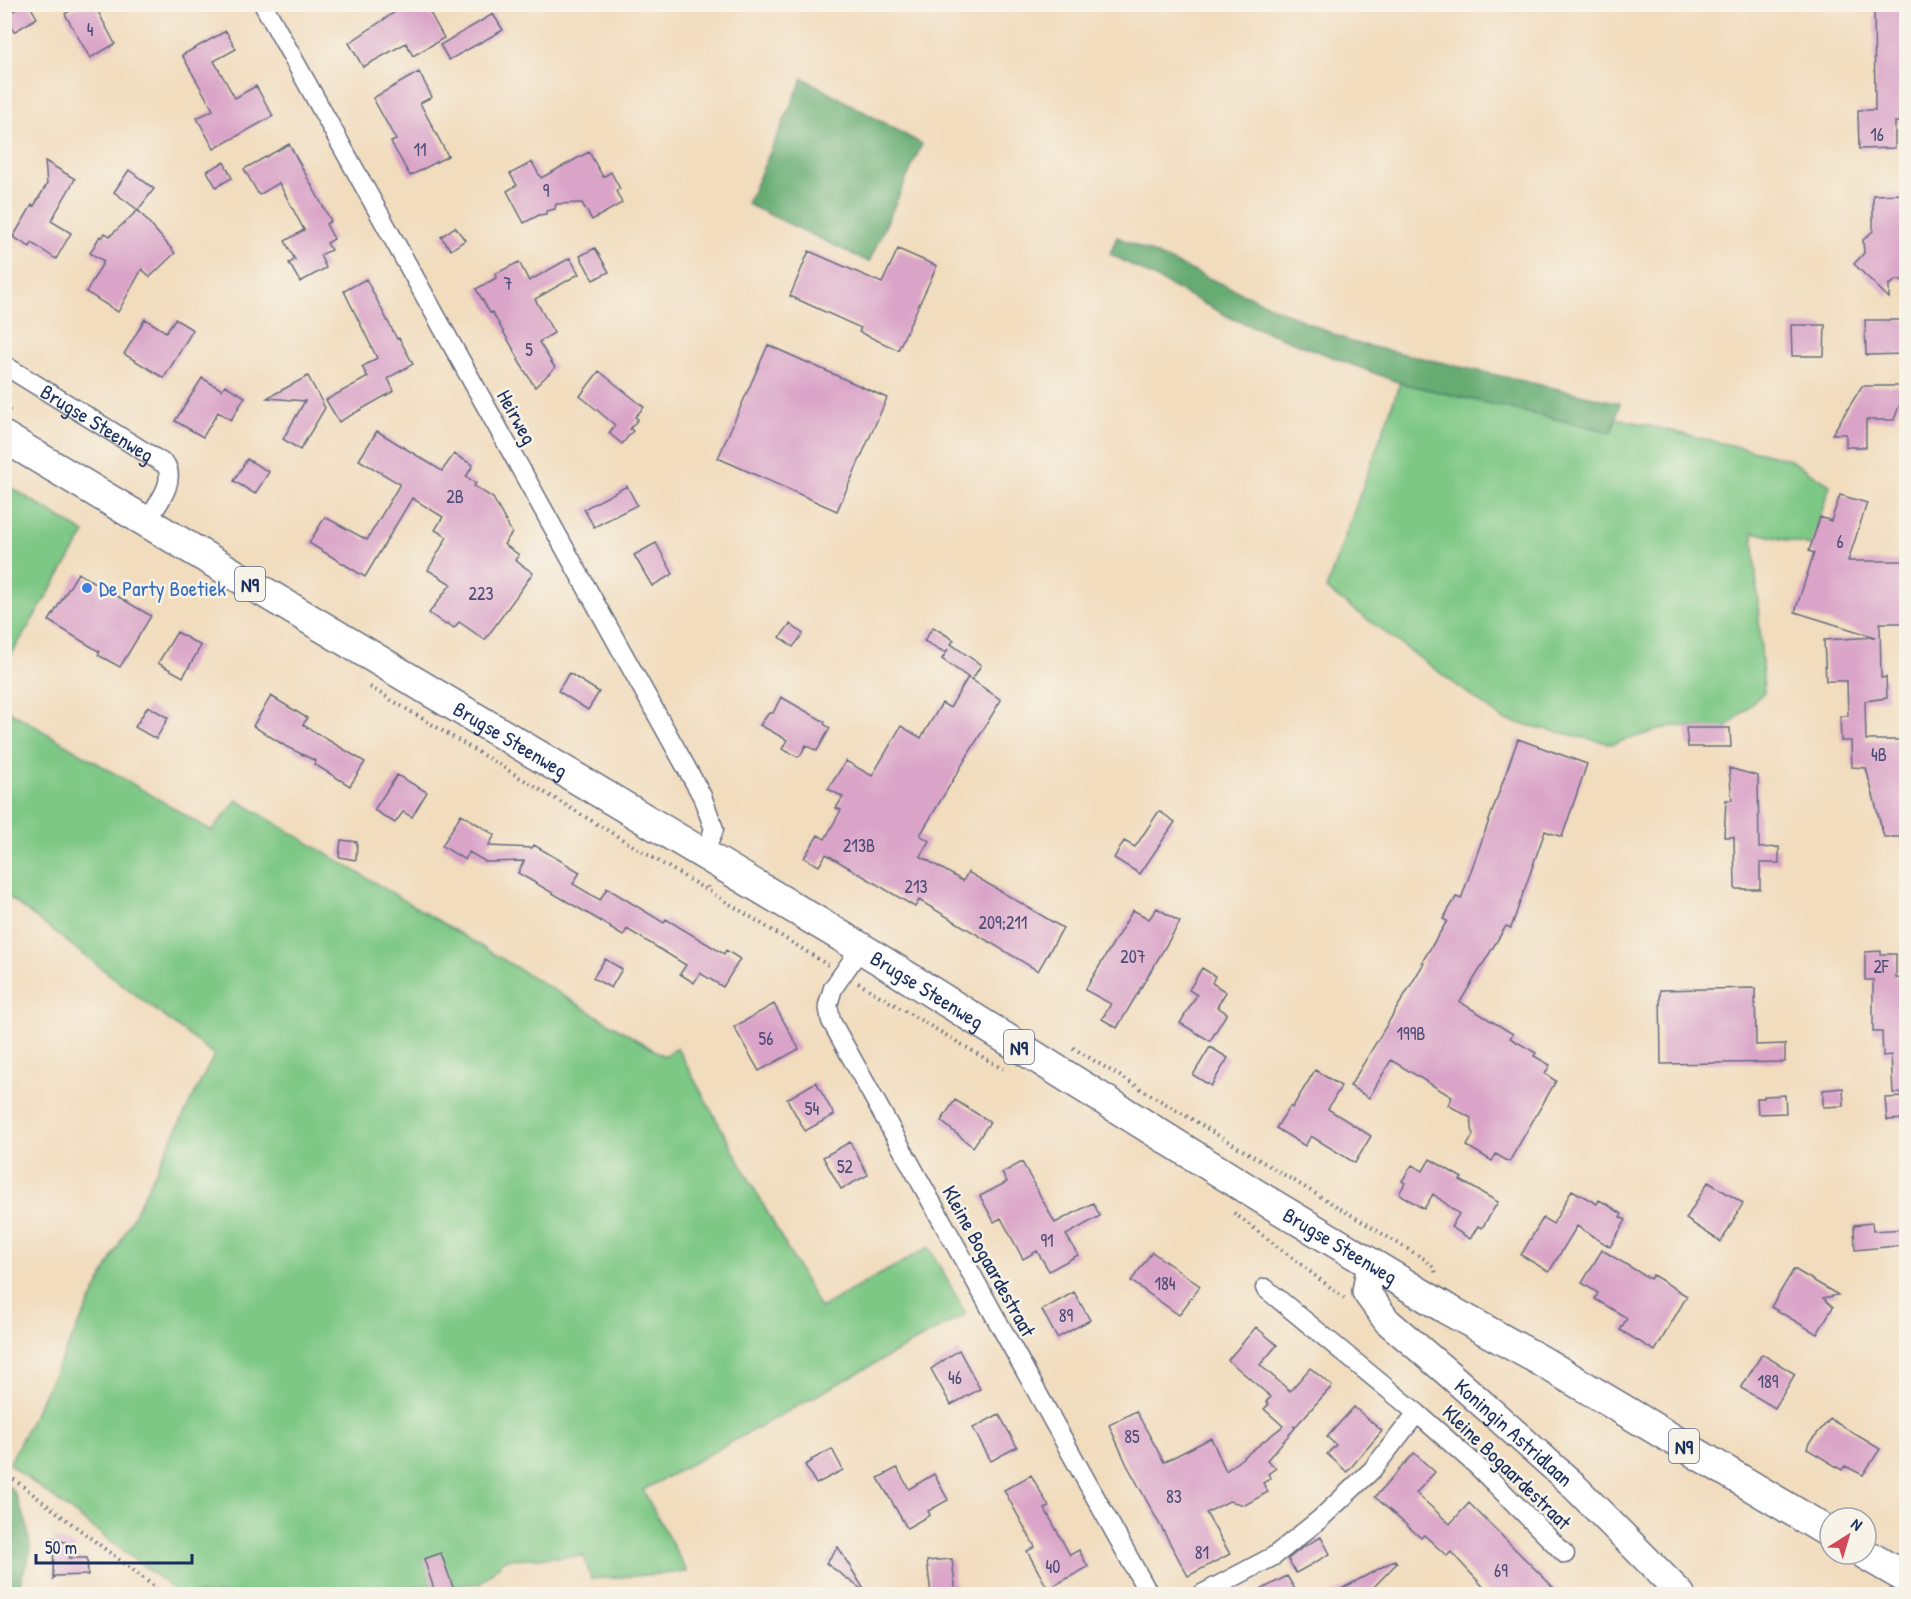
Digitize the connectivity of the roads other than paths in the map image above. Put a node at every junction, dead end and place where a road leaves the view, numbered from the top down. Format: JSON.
{"nodes":[{"id":1,"x":262,"y":4,"type":"edge"},
{"id":2,"x":4,"y":365,"type":"edge"},
{"id":3,"x":4,"y":437,"type":"edge"},
{"id":4,"x":147,"y":522,"type":"junction"},
{"id":5,"x":704,"y":855,"type":"junction"},
{"id":6,"x":861,"y":948,"type":"junction"},
{"id":7,"x":1371,"y":1263,"type":"junction"},
{"id":8,"x":1265,"y":1288,"type":"dead end"},
{"id":9,"x":1417,"y":1413,"type":"junction"},
{"id":10,"x":1818,"y":1526,"type":"edge"},
{"id":11,"x":1565,"y":1554,"type":"dead end"},
{"id":12,"x":1878,"y":1562,"type":"edge"},
{"id":13,"x":1906,"y":1578,"type":"edge"},
{"id":14,"x":1149,"y":1594,"type":"edge"},
{"id":15,"x":1202,"y":1594,"type":"edge"},
{"id":16,"x":1682,"y":1594,"type":"edge"}],
"edges":[{"from":1,"to":5,"type":"street","name":"Heirweg"},
{"from":2,"to":4,"type":"street","name":"Brugse Steenweg"},
{"from":3,"to":4,"type":"main road","name":"Brugse Steenweg","number":"N9"},
{"from":4,"to":5,"type":"main road","name":"Brugse Steenweg","number":"N9"},
{"from":5,"to":6,"type":"main road","name":"Brugse Steenweg","number":"N9"},
{"from":6,"to":7,"type":"main road","name":"Brugse Steenweg","number":"N9"},
{"from":6,"to":14,"type":"street","name":"Kleine Bogaardestraat"},
{"from":7,"to":10,"type":"main road","name":"Brugse Steenweg","number":"N9"},
{"from":7,"to":16,"type":"main road","name":"Koningin Astridlaan"},
{"from":8,"to":9,"type":"street","name":"Kleine Bogaardestraat"},
{"from":9,"to":11,"type":"street","name":"Kleine Bogaardestraat"},
{"from":9,"to":15,"type":"street","name":"Kleine Bogaardestraat"},
{"from":12,"to":13,"type":"main road"}]}
